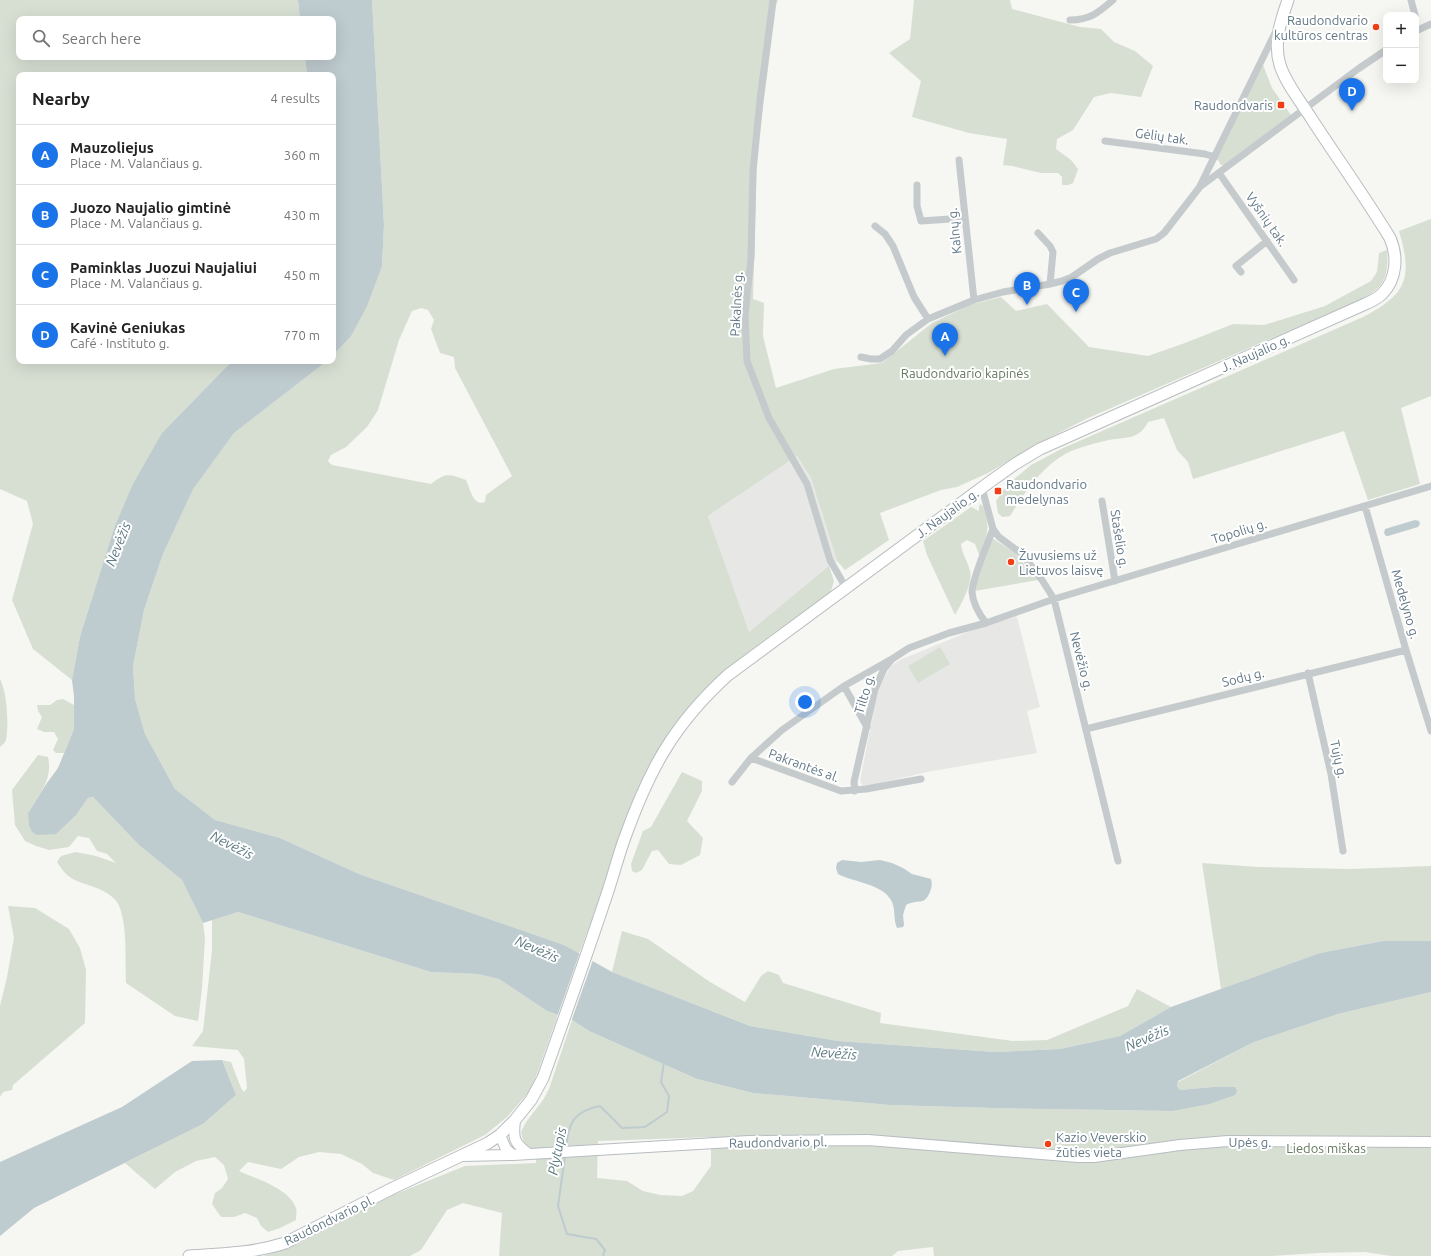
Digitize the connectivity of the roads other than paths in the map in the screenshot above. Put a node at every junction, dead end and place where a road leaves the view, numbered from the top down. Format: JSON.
{"nodes":[{"id":1,"x":773,"y":0,"type":"edge"},
{"id":2,"x":1113,"y":0,"type":"edge"},
{"id":3,"x":1288,"y":0,"type":"edge"},
{"id":4,"x":1411,"y":0,"type":"edge"},
{"id":5,"x":1414,"y":12,"type":"edge"},
{"id":6,"x":1070,"y":20,"type":"dead end"},
{"id":7,"x":1280,"y":22,"type":"junction"},
{"id":8,"x":1431,"y":24,"type":"edge"},
{"id":9,"x":1419,"y":30,"type":"edge"},
{"id":10,"x":1383,"y":52,"type":"edge"},
{"id":11,"x":1305,"y":109,"type":"junction"},
{"id":12,"x":1105,"y":141,"type":"dead end"},
{"id":13,"x":1215,"y":157,"type":"junction"},
{"id":14,"x":959,"y":160,"type":"dead end"},
{"id":15,"x":1219,"y":172,"type":"junction"},
{"id":16,"x":917,"y":185,"type":"dead end"},
{"id":17,"x":1199,"y":188,"type":"junction"},
{"id":18,"x":965,"y":218,"type":"junction"},
{"id":19,"x":875,"y":226,"type":"dead end"},
{"id":20,"x":1038,"y":233,"type":"dead end"},
{"id":21,"x":1267,"y":241,"type":"junction"},
{"id":22,"x":1241,"y":272,"type":"dead end"},
{"id":23,"x":1294,"y":280,"type":"dead end"},
{"id":24,"x":1050,"y":284,"type":"junction"},
{"id":25,"x":974,"y":300,"type":"junction"},
{"id":26,"x":928,"y":319,"type":"junction"},
{"id":27,"x":861,"y":357,"type":"dead end"},
{"id":28,"x":1431,"y":486,"type":"edge"},
{"id":29,"x":982,"y":488,"type":"junction"},
{"id":30,"x":1102,"y":501,"type":"dead end"},
{"id":31,"x":1365,"y":506,"type":"junction"},
{"id":32,"x":993,"y":529,"type":"junction"},
{"id":33,"x":1115,"y":581,"type":"junction"},
{"id":34,"x":846,"y":588,"type":"junction"},
{"id":35,"x":1054,"y":599,"type":"junction"},
{"id":36,"x":986,"y":623,"type":"junction"},
{"id":37,"x":1406,"y":650,"type":"junction"},
{"id":38,"x":892,"y":659,"type":"junction"},
{"id":39,"x":1308,"y":673,"type":"junction"},
{"id":40,"x":844,"y":686,"type":"junction"},
{"id":41,"x":867,"y":727,"type":"junction"},
{"id":42,"x":1086,"y":729,"type":"junction"},
{"id":43,"x":1431,"y":730,"type":"edge"},
{"id":44,"x":751,"y":758,"type":"junction"},
{"id":45,"x":921,"y":779,"type":"dead end"},
{"id":46,"x":732,"y":782,"type":"dead end"},
{"id":47,"x":855,"y":791,"type":"junction"},
{"id":48,"x":1343,"y":851,"type":"dead end"},
{"id":49,"x":1118,"y":861,"type":"dead end"},
{"id":50,"x":515,"y":1120,"type":"junction"},
{"id":51,"x":500,"y":1135,"type":"junction"},
{"id":52,"x":514,"y":1139,"type":"junction"},
{"id":53,"x":1431,"y":1142,"type":"edge"},
{"id":54,"x":529,"y":1154,"type":"junction"},
{"id":55,"x":513,"y":1155,"type":"junction"},
{"id":56,"x":462,"y":1156,"type":"junction"},
{"id":57,"x":1094,"y":1157,"type":"joint"},
{"id":58,"x":189,"y":1256,"type":"edge"}],
"edges":[{"from":1,"to":34,"type":"street","name":"Pakalnės g."},
{"from":2,"to":6,"type":"street"},
{"from":3,"to":7,"type":"main road","name":"J. Naujalio g."},
{"from":4,"to":5,"type":"street"},
{"from":7,"to":11,"type":"main road","name":"J. Naujalio g."},
{"from":7,"to":13,"type":"street"},
{"from":8,"to":9,"type":"street"},
{"from":10,"to":11,"type":"street"},
{"from":11,"to":15,"type":"street"},
{"from":11,"to":29,"type":"main road","name":"J. Naujalio g."},
{"from":12,"to":13,"type":"street","name":"Gėlių tak."},
{"from":13,"to":17,"type":"street"},
{"from":14,"to":18,"type":"street","name":"Kalnų g."},
{"from":15,"to":17,"type":"street"},
{"from":15,"to":21,"type":"street","name":"Vyšnių tak."},
{"from":16,"to":18,"type":"street"},
{"from":17,"to":24,"type":"street"},
{"from":18,"to":25,"type":"street","name":"Kalnų g."},
{"from":19,"to":26,"type":"street"},
{"from":20,"to":24,"type":"street"},
{"from":21,"to":22,"type":"street"},
{"from":21,"to":23,"type":"street","name":"Vyšnių tak."},
{"from":24,"to":25,"type":"street"},
{"from":25,"to":26,"type":"street"},
{"from":26,"to":27,"type":"street"},
{"from":28,"to":31,"type":"street","name":"Topolių g."},
{"from":29,"to":32,"type":"street","name":"Nevėžio g."},
{"from":29,"to":34,"type":"main road","name":"J. Naujalio g."},
{"from":30,"to":33,"type":"street","name":"Stašelio g."},
{"from":31,"to":33,"type":"street","name":"Topolių g."},
{"from":31,"to":37,"type":"street","name":"Medelyno g."},
{"from":32,"to":35,"type":"street","name":"Nevėžio g."},
{"from":32,"to":36,"type":"street"},
{"from":33,"to":35,"type":"street","name":"Topolių g."},
{"from":34,"to":50,"type":"main road","name":"J. Naujalio g."},
{"from":35,"to":36,"type":"street","name":"Tilto g."},
{"from":35,"to":42,"type":"street","name":"Nevėžio g."},
{"from":36,"to":38,"type":"street","name":"Tilto g."},
{"from":37,"to":39,"type":"street","name":"Sodų g."},
{"from":37,"to":43,"type":"street","name":"Medelyno g."},
{"from":38,"to":40,"type":"street"},
{"from":38,"to":41,"type":"street","name":"Tilto g."},
{"from":39,"to":42,"type":"street","name":"Sodų g."},
{"from":39,"to":48,"type":"street","name":"Tujų g."},
{"from":40,"to":41,"type":"street"},
{"from":40,"to":44,"type":"street"},
{"from":41,"to":47,"type":"street","name":"Tilto g."},
{"from":42,"to":49,"type":"street","name":"Nevėžio g."},
{"from":44,"to":46,"type":"street"},
{"from":44,"to":47,"type":"street","name":"Pakrantės al."},
{"from":45,"to":47,"type":"street","name":"Pakrantės al."},
{"from":50,"to":51,"type":"main road"},
{"from":50,"to":52,"type":"main road"},
{"from":51,"to":52,"type":"main road"},
{"from":51,"to":55,"type":"main road"},
{"from":51,"to":56,"type":"main road","name":"Raudondvario pl."},
{"from":52,"to":54,"type":"main road"},
{"from":53,"to":57,"type":"main road","name":"Upės g."},
{"from":54,"to":55,"type":"main road","name":"Raudondvario pl."},
{"from":54,"to":57,"type":"main road","name":"Raudondvario pl."},
{"from":55,"to":56,"type":"main road","name":"Raudondvario pl."},
{"from":56,"to":58,"type":"main road","name":"Raudondvario pl."}]}
